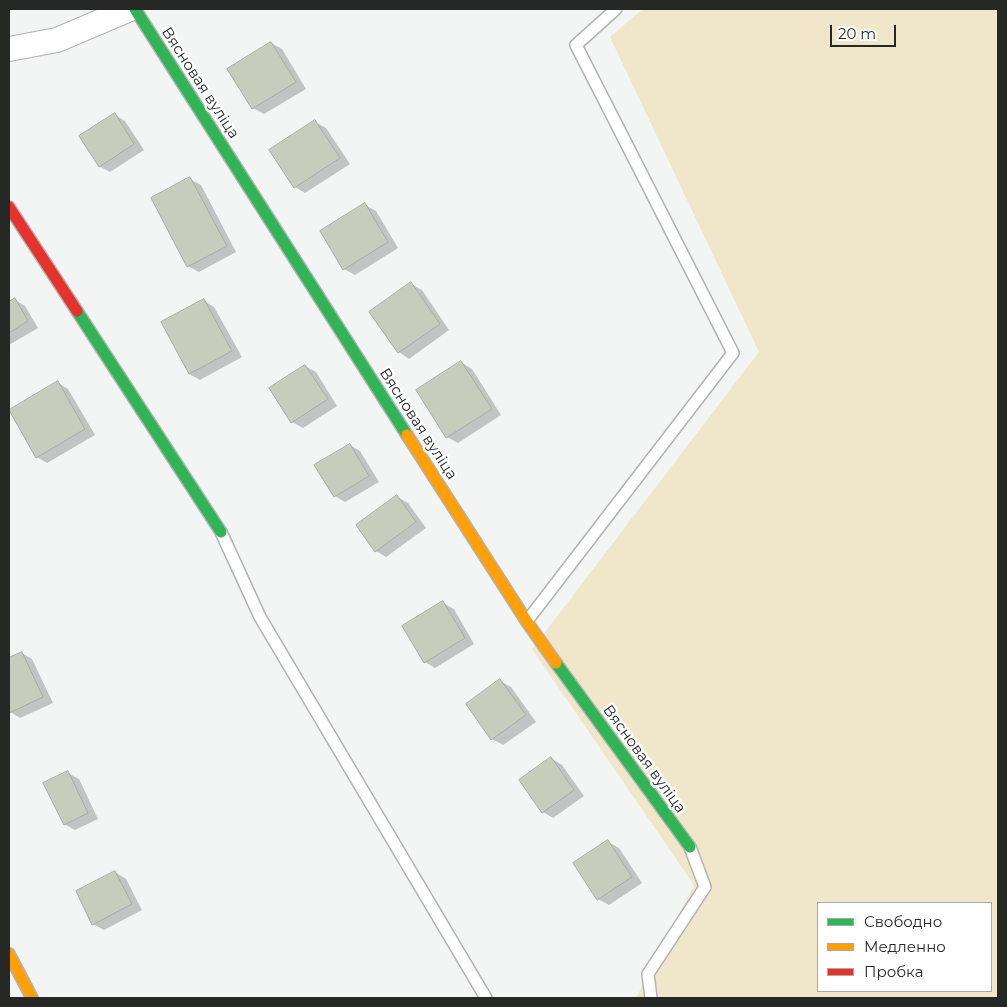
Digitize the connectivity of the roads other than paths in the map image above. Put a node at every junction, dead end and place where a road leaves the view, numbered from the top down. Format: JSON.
{"nodes":[{"id":1,"x":130,"y":9,"type":"edge"},
{"id":2,"x":135,"y":9,"type":"edge"},
{"id":3,"x":616,"y":9,"type":"edge"},
{"id":4,"x":9,"y":48,"type":"edge"},
{"id":5,"x":9,"y":207,"type":"edge"},
{"id":6,"x":221,"y":532,"type":"joint"},
{"id":7,"x":527,"y":622,"type":"junction"},
{"id":8,"x":690,"y":847,"type":"joint"},
{"id":9,"x":9,"y":954,"type":"edge"},
{"id":10,"x":32,"y":998,"type":"edge"},
{"id":11,"x":486,"y":998,"type":"edge"},
{"id":12,"x":651,"y":998,"type":"edge"}],
"edges":[{"from":1,"to":4,"type":"street"},
{"from":2,"to":7,"type":"street","name":"Вясновая вуліца"},
{"from":3,"to":7,"type":"lane"},
{"from":5,"to":6,"type":"street"},
{"from":6,"to":11,"type":"lane"},
{"from":7,"to":8,"type":"street","name":"Вясновая вуліца"},
{"from":8,"to":12,"type":"lane"},
{"from":9,"to":10,"type":"street"}]}
